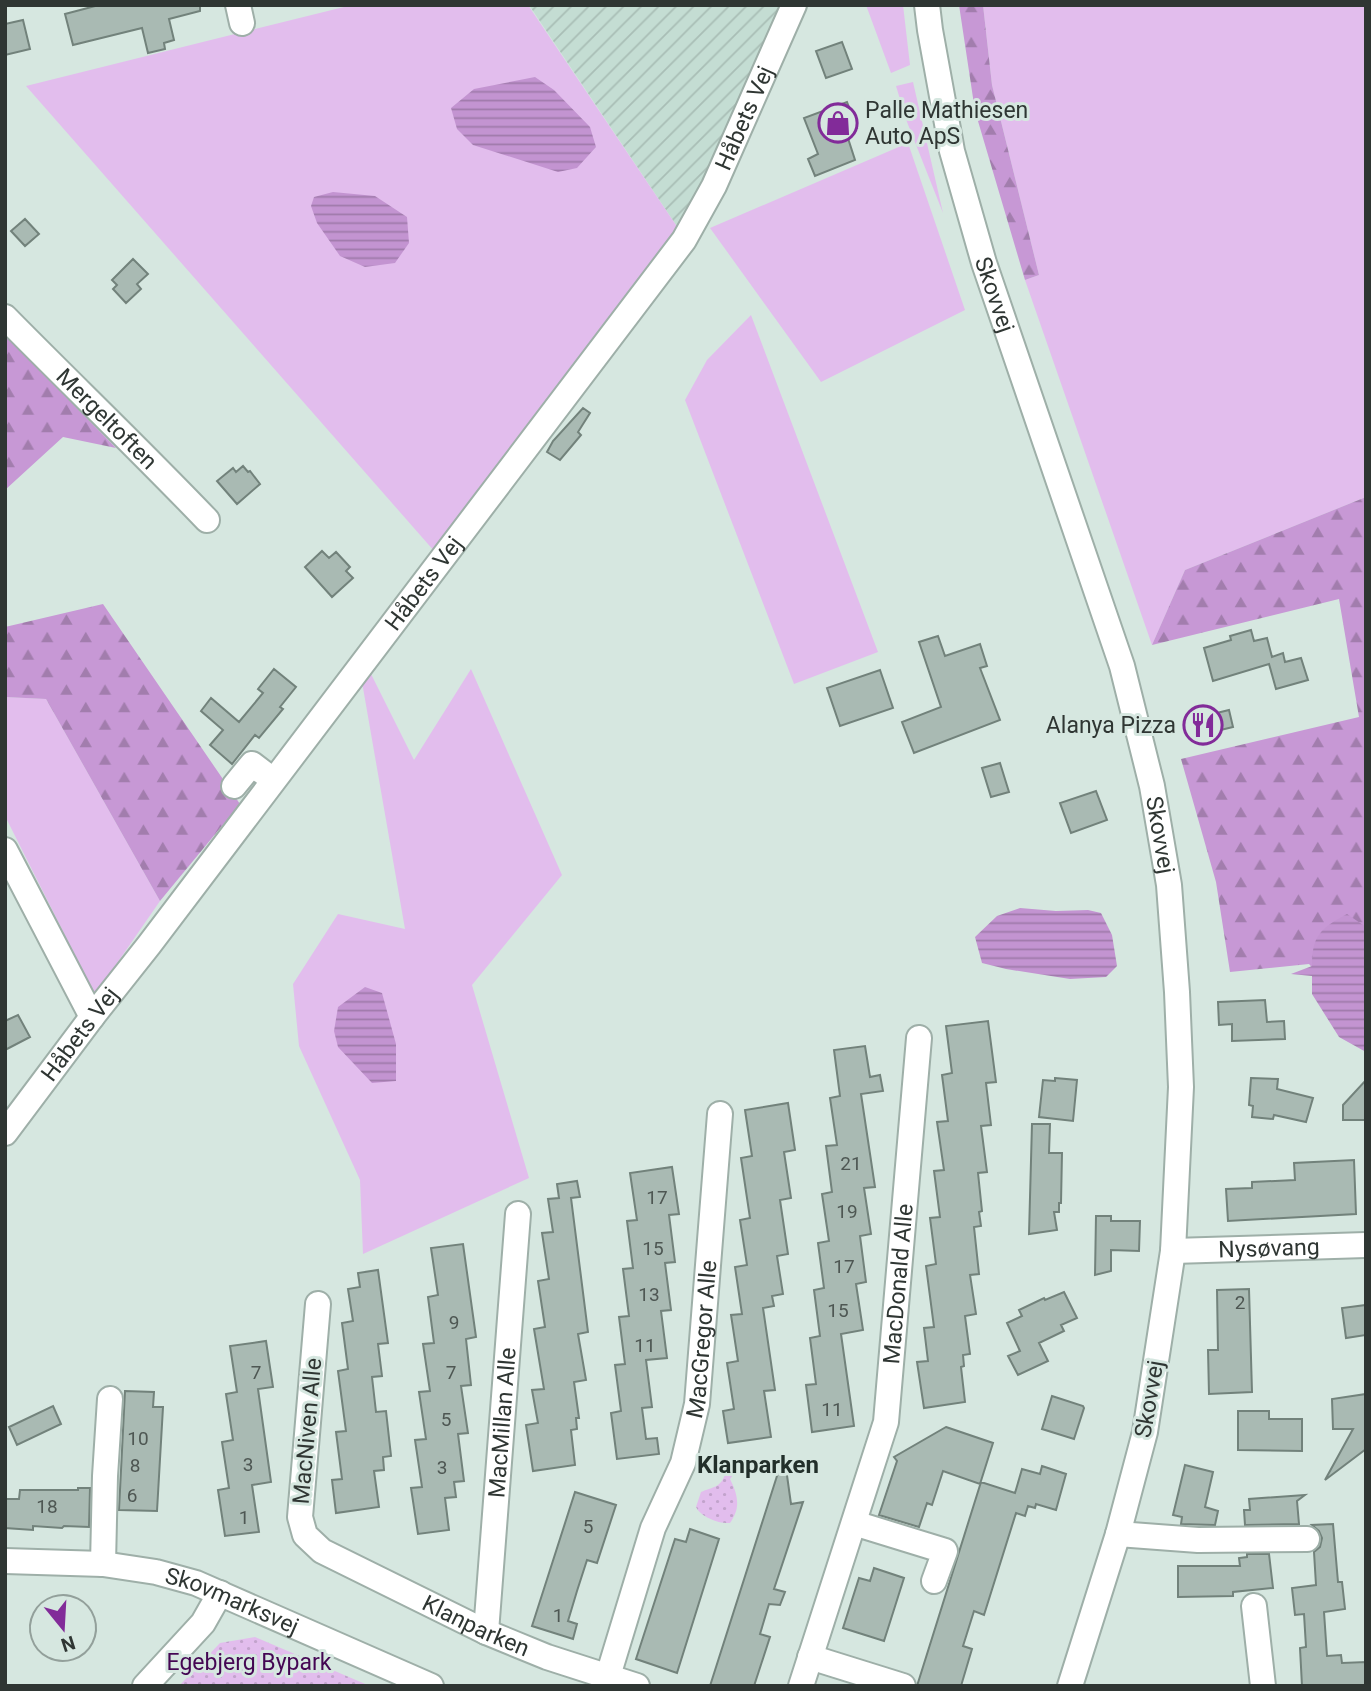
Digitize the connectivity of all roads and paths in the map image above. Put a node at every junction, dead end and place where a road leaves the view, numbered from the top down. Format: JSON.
{"nodes":[{"id":1,"x":794,"y":5,"type":"edge"},
{"id":2,"x":928,"y":5,"type":"edge"},
{"id":3,"x":5,"y":317,"type":"edge"},
{"id":4,"x":207,"y":520,"type":"dead end"},
{"id":5,"x":273,"y":780,"type":"junction"},
{"id":6,"x":234,"y":786,"type":"dead end"},
{"id":7,"x":5,"y":849,"type":"edge"},
{"id":8,"x":92,"y":1017,"type":"junction"},
{"id":9,"x":919,"y":1038,"type":"dead end"},
{"id":10,"x":720,"y":1114,"type":"dead end"},
{"id":11,"x":5,"y":1133,"type":"edge"},
{"id":12,"x":518,"y":1214,"type":"dead end"},
{"id":13,"x":1366,"y":1245,"type":"edge"},
{"id":14,"x":1173,"y":1251,"type":"junction"},
{"id":15,"x":317,"y":1304,"type":"dead end"},
{"id":16,"x":110,"y":1399,"type":"dead end"},
{"id":17,"x":854,"y":1523,"type":"junction"},
{"id":18,"x":1118,"y":1534,"type":"junction"},
{"id":19,"x":1307,"y":1539,"type":"dead end"},
{"id":20,"x":322,"y":1551,"type":"joint"},
{"id":21,"x":5,"y":1561,"type":"edge"},
{"id":22,"x":103,"y":1564,"type":"junction"},
{"id":23,"x":934,"y":1581,"type":"dead end"},
{"id":24,"x":219,"y":1593,"type":"junction"},
{"id":25,"x":1254,"y":1606,"type":"dead end"},
{"id":26,"x":486,"y":1632,"type":"junction"},
{"id":27,"x":810,"y":1657,"type":"junction"},
{"id":28,"x":608,"y":1676,"type":"junction"},
{"id":29,"x":145,"y":1686,"type":"edge"},
{"id":30,"x":431,"y":1686,"type":"edge"},
{"id":31,"x":637,"y":1686,"type":"edge"},
{"id":32,"x":801,"y":1686,"type":"edge"},
{"id":33,"x":902,"y":1686,"type":"edge"},
{"id":34,"x":1070,"y":1686,"type":"edge"},
{"id":35,"x":1264,"y":1686,"type":"edge"}],
"edges":[{"from":1,"to":5,"type":"street","name":"Håbets Vej"},
{"from":2,"to":14,"type":"street","name":"Skovvej"},
{"from":3,"to":4,"type":"street","name":"Mergeltoften"},
{"from":5,"to":6,"type":"street"},
{"from":5,"to":8,"type":"street","name":"Håbets Vej"},
{"from":7,"to":8,"type":"street"},
{"from":8,"to":11,"type":"street","name":"Håbets Vej"},
{"from":9,"to":17,"type":"street","name":"MacDonald Alle"},
{"from":10,"to":28,"type":"street","name":"MacGregor Alle"},
{"from":12,"to":26,"type":"street","name":"MacMillan Alle"},
{"from":13,"to":14,"type":"street","name":"Nysøvang"},
{"from":14,"to":18,"type":"street","name":"Skovvej"},
{"from":15,"to":20,"type":"street","name":"MacNiven Alle"},
{"from":16,"to":22,"type":"street"},
{"from":17,"to":23,"type":"street"},
{"from":17,"to":27,"type":"street","name":"MacDonald Alle"},
{"from":18,"to":19,"type":"street"},
{"from":18,"to":34,"type":"street","name":"Skovvej"},
{"from":20,"to":26,"type":"street","name":"Klanparken"},
{"from":21,"to":22,"type":"street","name":"Skovmarksvej"},
{"from":22,"to":24,"type":"street","name":"Skovmarksvej"},
{"from":24,"to":29,"type":"street"},
{"from":24,"to":30,"type":"street","name":"Skovmarksvej"},
{"from":25,"to":35,"type":"street"},
{"from":26,"to":28,"type":"street","name":"Klanparken"},
{"from":27,"to":32,"type":"street","name":"MacDonald Alle"},
{"from":27,"to":33,"type":"street"},
{"from":28,"to":31,"type":"street","name":"Klanparken"}]}
